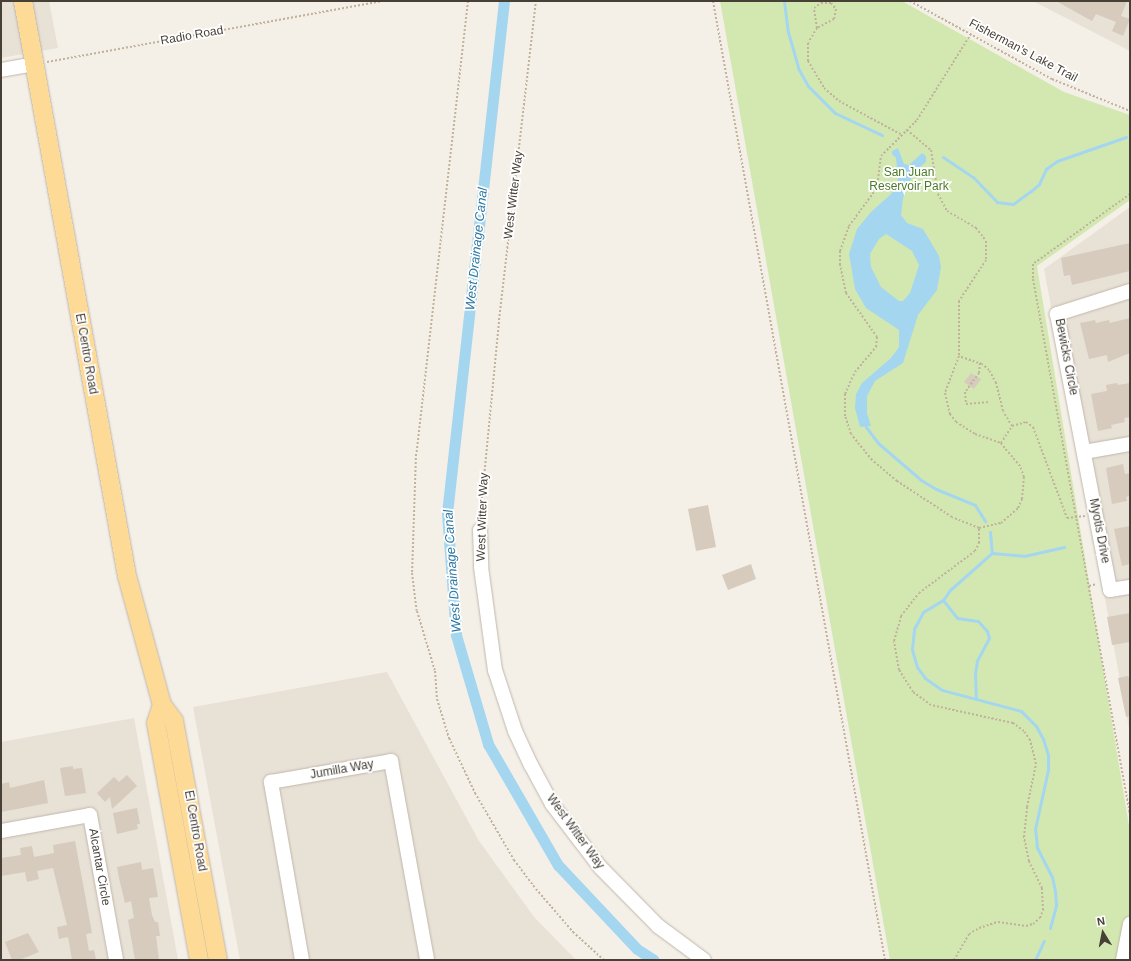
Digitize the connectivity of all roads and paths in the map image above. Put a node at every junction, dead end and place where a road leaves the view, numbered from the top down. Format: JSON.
{"nodes":[{"id":1,"x":23,"y":1,"type":"edge"},
{"id":2,"x":383,"y":1,"type":"edge"},
{"id":3,"x":468,"y":1,"type":"edge"},
{"id":4,"x":536,"y":1,"type":"edge"},
{"id":5,"x":714,"y":1,"type":"edge"},
{"id":6,"x":910,"y":1,"type":"edge"},
{"id":7,"x":817,"y":28,"type":"junction"},
{"id":8,"x":971,"y":34,"type":"junction"},
{"id":9,"x":34,"y":64,"type":"junction"},
{"id":10,"x":1,"y":70,"type":"edge"},
{"id":11,"x":1130,"y":111,"type":"edge"},
{"id":12,"x":907,"y":130,"type":"junction"},
{"id":13,"x":902,"y":135,"type":"junction"},
{"id":14,"x":1130,"y":194,"type":"edge"},
{"id":15,"x":1130,"y":292,"type":"edge"},
{"id":16,"x":1041,"y":319,"type":"junction"},
{"id":17,"x":1044,"y":319,"type":"dead end"},
{"id":18,"x":959,"y":356,"type":"junction"},
{"id":19,"x":980,"y":363,"type":"junction"},
{"id":20,"x":989,"y":402,"type":"dead end"},
{"id":21,"x":1012,"y":426,"type":"junction"},
{"id":22,"x":1001,"y":443,"type":"junction"},
{"id":23,"x":1130,"y":444,"type":"edge"},
{"id":24,"x":1084,"y":452,"type":"junction"},
{"id":25,"x":1076,"y":517,"type":"junction"},
{"id":26,"x":979,"y":528,"type":"junction"},
{"id":27,"x":480,"y":530,"type":"joint"},
{"id":28,"x":1095,"y":584,"type":"dead end"},
{"id":29,"x":1089,"y":586,"type":"junction"},
{"id":30,"x":1130,"y":587,"type":"edge"},
{"id":31,"x":162,"y":705,"type":"junction"},
{"id":32,"x":1130,"y":815,"type":"edge"},
{"id":33,"x":1,"y":831,"type":"edge"},
{"id":34,"x":1130,"y":924,"type":"edge"},
{"id":35,"x":116,"y":960,"type":"edge"},
{"id":36,"x":199,"y":960,"type":"edge"},
{"id":37,"x":218,"y":960,"type":"edge"},
{"id":38,"x":302,"y":960,"type":"edge"},
{"id":39,"x":427,"y":960,"type":"edge"},
{"id":40,"x":604,"y":960,"type":"edge"},
{"id":41,"x":704,"y":960,"type":"edge"},
{"id":42,"x":885,"y":960,"type":"edge"},
{"id":43,"x":954,"y":960,"type":"edge"},
{"id":44,"x":1123,"y":960,"type":"edge"}],
"edges":[{"from":1,"to":9,"type":"main road","name":"El Centro Road"},
{"from":2,"to":9,"type":"path","name":"Radio Road"},
{"from":3,"to":40,"type":"path"},
{"from":4,"to":27,"type":"path","name":"West Witter Way"},
{"from":5,"to":42,"type":"path"},
{"from":6,"to":8,"type":"path","name":"Fisherman’s Lake Trail"},
{"from":7,"to":7,"type":"path"},
{"from":7,"to":13,"type":"path"},
{"from":8,"to":11,"type":"path","name":"Fisherman’s Lake Trail"},
{"from":8,"to":12,"type":"path"},
{"from":9,"to":10,"type":"street"},
{"from":9,"to":31,"type":"main road","name":"El Centro Road"},
{"from":12,"to":13,"type":"path"},
{"from":12,"to":18,"type":"path"},
{"from":13,"to":26,"type":"path"},
{"from":14,"to":16,"type":"path"},
{"from":15,"to":24,"type":"street","name":"Bewicks Circle"},
{"from":16,"to":17,"type":"path"},
{"from":16,"to":25,"type":"path"},
{"from":18,"to":19,"type":"path"},
{"from":18,"to":22,"type":"path"},
{"from":19,"to":20,"type":"path"},
{"from":19,"to":21,"type":"path"},
{"from":21,"to":22,"type":"path"},
{"from":21,"to":25,"type":"path"},
{"from":22,"to":26,"type":"path"},
{"from":23,"to":24,"type":"street"},
{"from":24,"to":30,"type":"street","name":"Myotis Drive"},
{"from":25,"to":29,"type":"path"},
{"from":26,"to":43,"type":"path"},
{"from":27,"to":41,"type":"street","name":"West Witter Way"},
{"from":28,"to":29,"type":"path"},
{"from":29,"to":32,"type":"path"},
{"from":31,"to":36,"type":"main road","name":"El Centro Road"},
{"from":31,"to":37,"type":"main road","name":"El Centro Road"},
{"from":33,"to":35,"type":"street","name":"Alcantar Circle"},
{"from":34,"to":44,"type":"street"},
{"from":38,"to":39,"type":"street","name":"Jumilla Way"}]}
